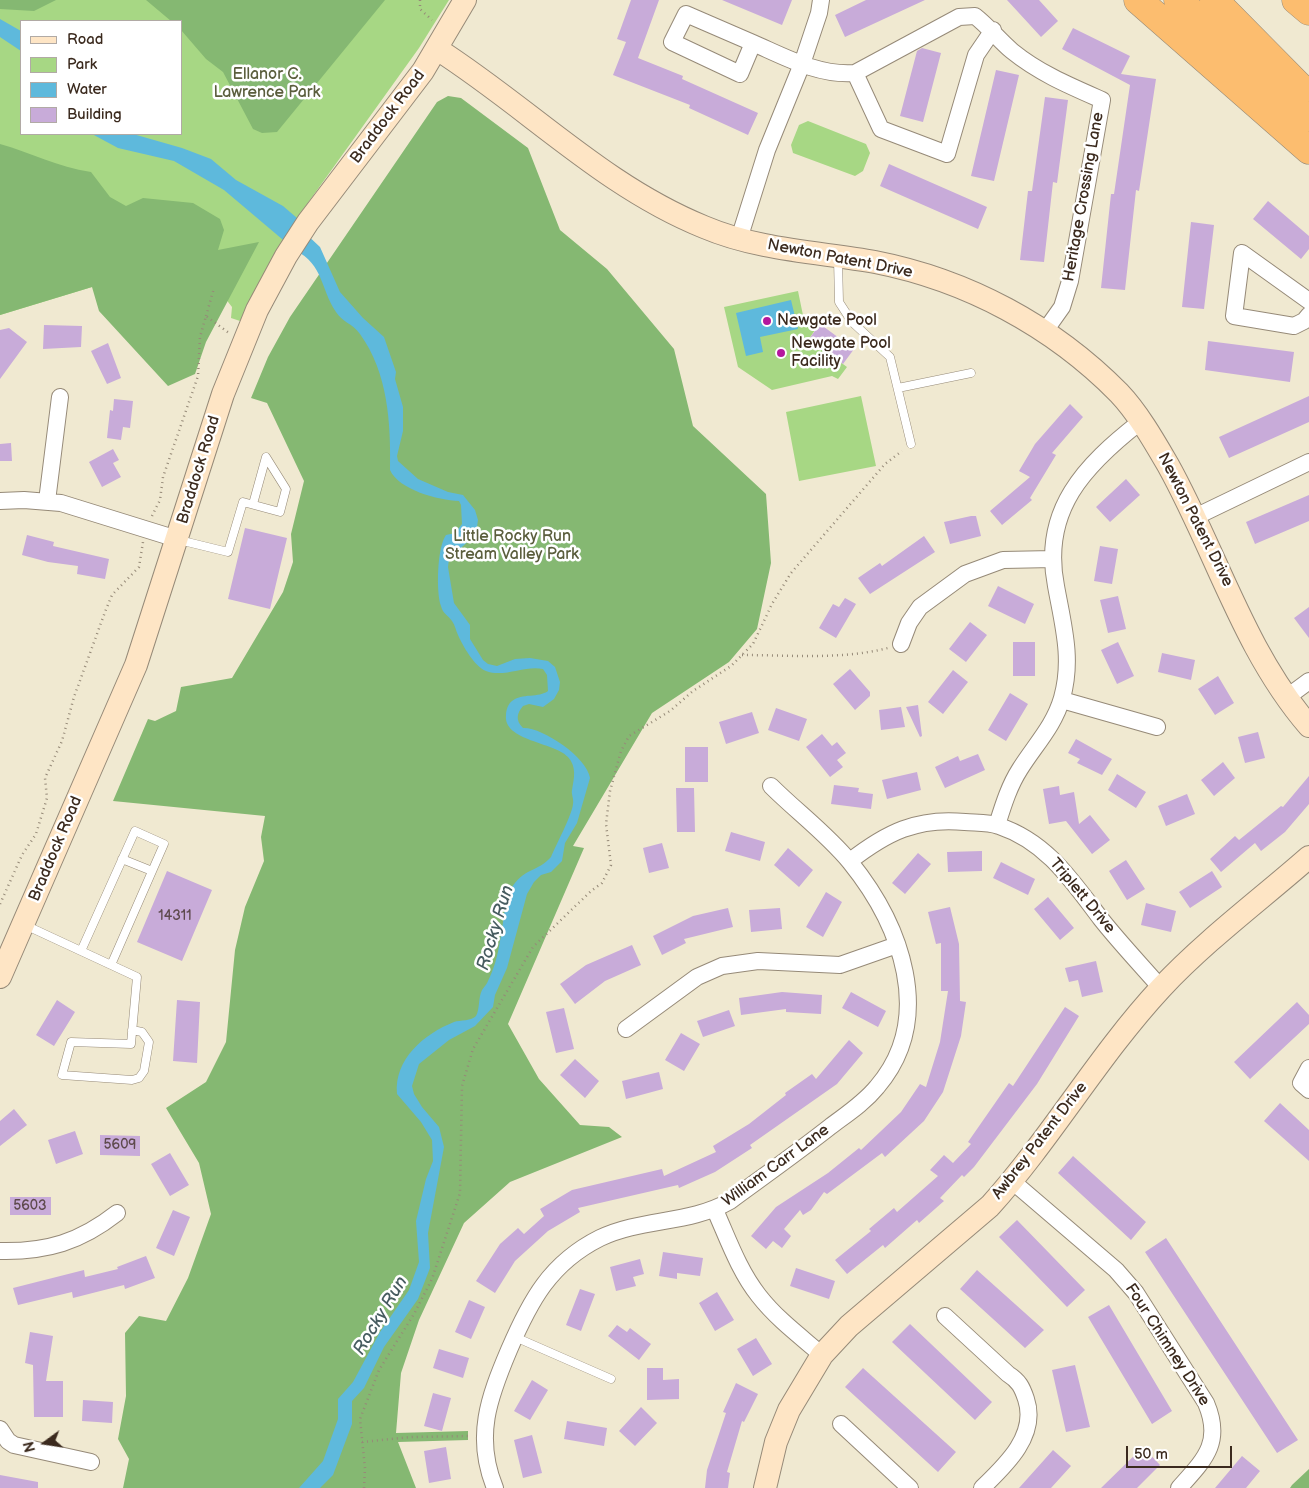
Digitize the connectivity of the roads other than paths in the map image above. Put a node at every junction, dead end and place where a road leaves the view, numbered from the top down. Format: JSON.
{"nodes":[{"id":1,"x":464,"y":0,"type":"edge"},
{"id":2,"x":821,"y":0,"type":"edge"},
{"id":3,"x":1138,"y":0,"type":"edge"},
{"id":4,"x":1178,"y":0,"type":"edge"},
{"id":5,"x":1214,"y":0,"type":"edge"},
{"id":6,"x":1296,"y":0,"type":"edge"},
{"id":7,"x":1309,"y":11,"type":"edge"},
{"id":8,"x":993,"y":30,"type":"junction"},
{"id":9,"x":753,"y":43,"type":"junction"},
{"id":10,"x":437,"y":50,"type":"junction"},
{"id":11,"x":802,"y":64,"type":"junction"},
{"id":12,"x":855,"y":73,"type":"junction"},
{"id":13,"x":1309,"y":96,"type":"edge"},
{"id":14,"x":1309,"y":117,"type":"edge"},
{"id":15,"x":1309,"y":150,"type":"edge"},
{"id":16,"x":739,"y":239,"type":"junction"},
{"id":17,"x":838,"y":258,"type":"junction"},
{"id":18,"x":1309,"y":301,"type":"edge"},
{"id":19,"x":1309,"y":315,"type":"edge"},
{"id":20,"x":1045,"y":331,"type":"junction"},
{"id":21,"x":971,"y":373,"type":"dead end"},
{"id":22,"x":898,"y":388,"type":"junction"},
{"id":23,"x":60,"y":397,"type":"dead end"},
{"id":24,"x":1140,"y":422,"type":"junction"},
{"id":25,"x":911,"y":444,"type":"road end"},
{"id":26,"x":1309,"y":462,"type":"edge"},
{"id":27,"x":47,"y":500,"type":"junction"},
{"id":28,"x":0,"y":501,"type":"edge"},
{"id":29,"x":252,"y":504,"type":"junction"},
{"id":30,"x":1195,"y":517,"type":"junction"},
{"id":31,"x":178,"y":539,"type":"junction"},
{"id":32,"x":1053,"y":559,"type":"junction"},
{"id":33,"x":901,"y":644,"type":"road end"},
{"id":34,"x":1309,"y":681,"type":"edge"},
{"id":35,"x":1286,"y":698,"type":"junction"},
{"id":36,"x":1062,"y":700,"type":"junction"},
{"id":37,"x":1309,"y":726,"type":"edge"},
{"id":38,"x":1157,"y":727,"type":"dead end"},
{"id":39,"x":771,"y":786,"type":"dead end"},
{"id":40,"x":997,"y":825,"type":"junction"},
{"id":41,"x":1309,"y":857,"type":"edge"},
{"id":42,"x":122,"y":859,"type":"junction"},
{"id":43,"x":850,"y":862,"type":"junction"},
{"id":44,"x":152,"y":871,"type":"junction"},
{"id":45,"x":23,"y":924,"type":"junction"},
{"id":46,"x":897,"y":945,"type":"junction"},
{"id":47,"x":81,"y":951,"type":"junction"},
{"id":48,"x":111,"y":965,"type":"junction"},
{"id":49,"x":0,"y":977,"type":"edge"},
{"id":50,"x":1162,"y":988,"type":"junction"},
{"id":51,"x":626,"y":1029,"type":"dead end"},
{"id":52,"x":132,"y":1030,"type":"junction"},
{"id":53,"x":1309,"y":1068,"type":"edge"},
{"id":54,"x":1309,"y":1090,"type":"edge"},
{"id":55,"x":1012,"y":1181,"type":"junction"},
{"id":56,"x":715,"y":1210,"type":"junction"},
{"id":57,"x":117,"y":1213,"type":"dead end"},
{"id":58,"x":0,"y":1251,"type":"edge"},
{"id":59,"x":945,"y":1316,"type":"dead end"},
{"id":60,"x":514,"y":1337,"type":"junction"},
{"id":61,"x":822,"y":1354,"type":"junction"},
{"id":62,"x":611,"y":1379,"type":"dead end"},
{"id":63,"x":841,"y":1424,"type":"dead end"},
{"id":64,"x":0,"y":1429,"type":"edge"},
{"id":65,"x":92,"y":1462,"type":"dead end"},
{"id":66,"x":495,"y":1488,"type":"edge"},
{"id":67,"x":766,"y":1488,"type":"edge"},
{"id":68,"x":910,"y":1488,"type":"edge"},
{"id":69,"x":982,"y":1488,"type":"edge"},
{"id":70,"x":1179,"y":1488,"type":"edge"}],
"edges":[{"from":1,"to":10,"type":"street","name":"Braddock Road"},
{"from":2,"to":11,"type":"street"},
{"from":3,"to":15,"type":"highway"},
{"from":4,"to":14,"type":"highway"},
{"from":5,"to":13,"type":"highway"},
{"from":6,"to":7,"type":"highway"},
{"from":8,"to":12,"type":"street","name":"Heritage Crossing Lane"},
{"from":8,"to":12,"type":"street"},
{"from":8,"to":20,"type":"street","name":"Heritage Crossing Lane"},
{"from":9,"to":9,"type":"street"},
{"from":9,"to":11,"type":"street"},
{"from":10,"to":16,"type":"street","name":"Newton Patent Drive"},
{"from":10,"to":31,"type":"street","name":"Braddock Road"},
{"from":11,"to":12,"type":"street"},
{"from":11,"to":16,"type":"street"},
{"from":16,"to":17,"type":"street","name":"Newton Patent Drive"},
{"from":17,"to":20,"type":"street","name":"Newton Patent Drive"},
{"from":17,"to":22,"type":"lane"},
{"from":18,"to":19,"type":"street"},
{"from":20,"to":24,"type":"street","name":"Newton Patent Drive"},
{"from":21,"to":22,"type":"lane"},
{"from":22,"to":25,"type":"lane"},
{"from":23,"to":27,"type":"street"},
{"from":24,"to":30,"type":"street","name":"Newton Patent Drive"},
{"from":24,"to":32,"type":"street"},
{"from":26,"to":30,"type":"street"},
{"from":27,"to":28,"type":"street"},
{"from":27,"to":31,"type":"street"},
{"from":29,"to":29,"type":"lane"},
{"from":29,"to":31,"type":"lane"},
{"from":30,"to":35,"type":"street","name":"Newton Patent Drive"},
{"from":31,"to":45,"type":"street","name":"Braddock Road"},
{"from":32,"to":33,"type":"street"},
{"from":32,"to":36,"type":"street"},
{"from":34,"to":35,"type":"street"},
{"from":35,"to":37,"type":"street","name":"Newton Patent Drive"},
{"from":36,"to":38,"type":"street"},
{"from":36,"to":40,"type":"street"},
{"from":39,"to":43,"type":"street","name":"William Carr Lane"},
{"from":40,"to":43,"type":"street","name":"Triplett Drive"},
{"from":40,"to":50,"type":"street","name":"Triplett Drive"},
{"from":41,"to":50,"type":"street","name":"Awbrey Patent Drive"},
{"from":42,"to":44,"type":"lane"},
{"from":42,"to":44,"type":"lane"},
{"from":42,"to":47,"type":"lane"},
{"from":43,"to":46,"type":"street","name":"William Carr Lane"},
{"from":44,"to":48,"type":"lane"},
{"from":45,"to":47,"type":"lane"},
{"from":45,"to":49,"type":"street","name":"Braddock Road"},
{"from":46,"to":51,"type":"street"},
{"from":46,"to":56,"type":"street","name":"William Carr Lane"},
{"from":47,"to":48,"type":"lane"},
{"from":48,"to":52,"type":"lane"},
{"from":50,"to":55,"type":"street","name":"Awbrey Patent Drive"},
{"from":52,"to":52,"type":"lane"},
{"from":53,"to":54,"type":"street"},
{"from":55,"to":61,"type":"street","name":"Awbrey Patent Drive"},
{"from":55,"to":70,"type":"street","name":"Four Chimney Drive"},
{"from":56,"to":60,"type":"street","name":"William Carr Lane"},
{"from":56,"to":61,"type":"street"},
{"from":57,"to":58,"type":"street"},
{"from":59,"to":69,"type":"street"},
{"from":60,"to":62,"type":"lane"},
{"from":60,"to":66,"type":"street","name":"William Carr Lane"},
{"from":61,"to":67,"type":"street","name":"Awbrey Patent Drive"},
{"from":63,"to":68,"type":"street"},
{"from":64,"to":65,"type":"street"}]}
